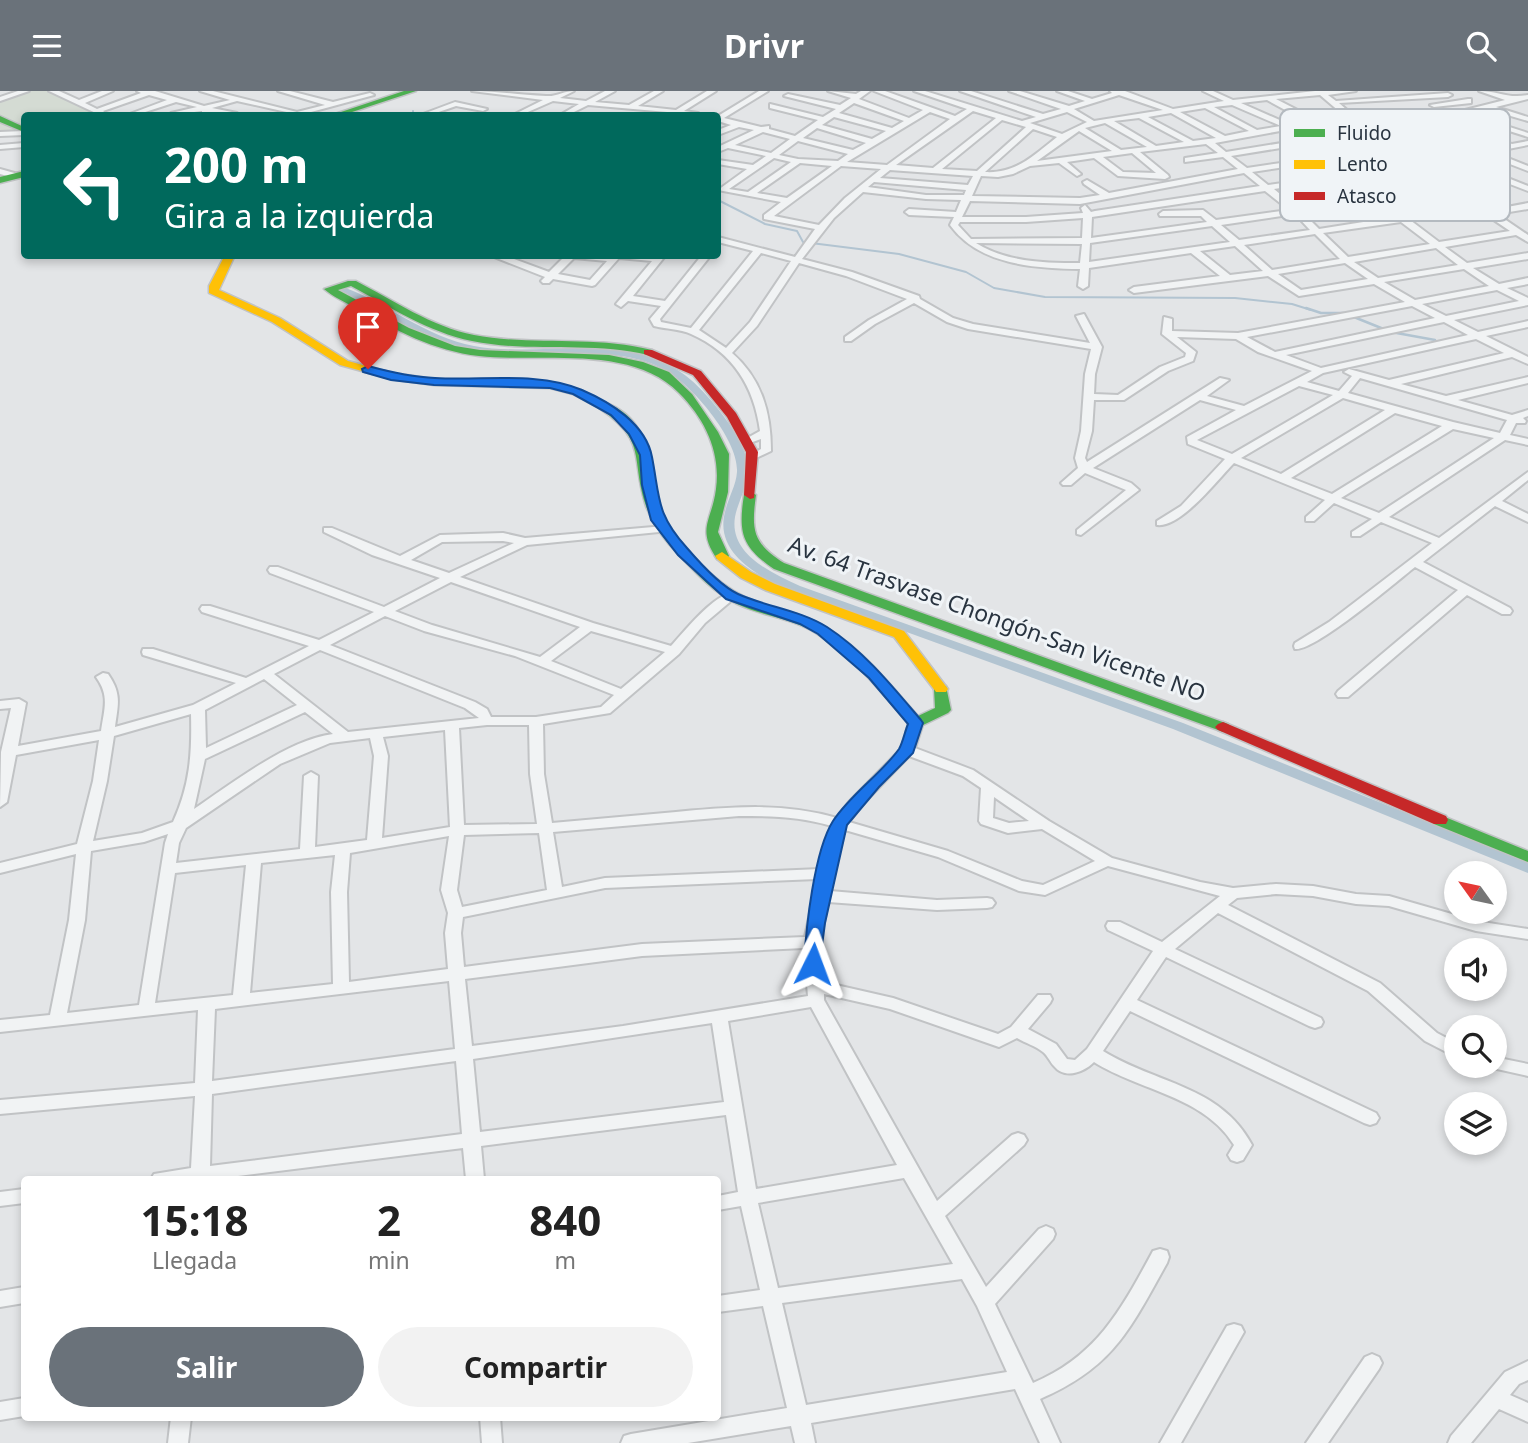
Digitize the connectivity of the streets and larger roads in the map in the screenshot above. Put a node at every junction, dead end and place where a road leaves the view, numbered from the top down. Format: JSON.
{"nodes":[{"id":1,"x":25,"y":91,"type":"edge"},
{"id":2,"x":69,"y":91,"type":"edge"},
{"id":3,"x":109,"y":91,"type":"edge"},
{"id":4,"x":204,"y":91,"type":"edge"},
{"id":5,"x":282,"y":91,"type":"edge"},
{"id":6,"x":352,"y":91,"type":"edge"},
{"id":7,"x":412,"y":91,"type":"edge"},
{"id":8,"x":421,"y":91,"type":"edge"},
{"id":9,"x":476,"y":91,"type":"edge"},
{"id":10,"x":547,"y":91,"type":"edge"},
{"id":11,"x":570,"y":91,"type":"edge"},
{"id":12,"x":611,"y":91,"type":"edge"},
{"id":13,"x":659,"y":91,"type":"edge"},
{"id":14,"x":712,"y":91,"type":"edge"},
{"id":15,"x":764,"y":91,"type":"edge"},
{"id":16,"x":832,"y":91,"type":"edge"},
{"id":17,"x":866,"y":91,"type":"edge"},
{"id":18,"x":877,"y":91,"type":"edge"},
{"id":19,"x":918,"y":91,"type":"edge"},
{"id":20,"x":964,"y":91,"type":"edge"},
{"id":21,"x":1013,"y":91,"type":"edge"},
{"id":22,"x":1061,"y":91,"type":"edge"},
{"id":23,"x":1208,"y":91,"type":"edge"},
{"id":24,"x":1250,"y":91,"type":"edge"},
{"id":25,"x":1352,"y":91,"type":"edge"},
{"id":26,"x":1436,"y":91,"type":"edge"},
{"id":27,"x":1483,"y":91,"type":"edge"},
{"id":28,"x":148,"y":92,"type":"edge"},
{"id":29,"x":489,"y":92,"type":"edge"},
{"id":30,"x":1120,"y":92,"type":"edge"},
{"id":31,"x":1320,"y":92,"type":"edge"},
{"id":32,"x":56,"y":93,"type":"edge"},
{"id":33,"x":1295,"y":93,"type":"edge"},
{"id":34,"x":515,"y":94,"type":"edge"},
{"id":35,"x":1448,"y":95,"type":"junction"},
{"id":36,"x":788,"y":96,"type":"dead end"},
{"id":37,"x":1528,"y":97,"type":"edge"},
{"id":38,"x":1267,"y":98,"type":"junction"},
{"id":39,"x":0,"y":99,"type":"edge"},
{"id":40,"x":533,"y":99,"type":"junction"},
{"id":41,"x":856,"y":99,"type":"junction"},
{"id":42,"x":174,"y":100,"type":"junction"},
{"id":43,"x":238,"y":100,"type":"junction"},
{"id":44,"x":1091,"y":100,"type":"junction"},
{"id":45,"x":1512,"y":100,"type":"junction"},
{"id":46,"x":552,"y":101,"type":"junction"},
{"id":47,"x":1330,"y":101,"type":"junction"},
{"id":48,"x":1468,"y":101,"type":"junction"},
{"id":49,"x":1237,"y":102,"type":"junction"},
{"id":50,"x":78,"y":103,"type":"junction"},
{"id":51,"x":587,"y":105,"type":"junction"},
{"id":52,"x":1528,"y":105,"type":"edge"},
{"id":53,"x":492,"y":106,"type":"dead end"},
{"id":54,"x":773,"y":106,"type":"dead end"},
{"id":55,"x":1206,"y":106,"type":"junction"},
{"id":56,"x":1486,"y":106,"type":"junction"},
{"id":57,"x":201,"y":107,"type":"junction"},
{"id":58,"x":843,"y":107,"type":"junction"},
{"id":59,"x":629,"y":108,"type":"junction"},
{"id":60,"x":1066,"y":108,"type":"junction"},
{"id":61,"x":483,"y":109,"type":"junction"},
{"id":62,"x":971,"y":109,"type":"junction"},
{"id":63,"x":1289,"y":109,"type":"edge"},
{"id":64,"x":1340,"y":109,"type":"edge"},
{"id":65,"x":1355,"y":109,"type":"edge"},
{"id":66,"x":1475,"y":109,"type":"edge"},
{"id":67,"x":1496,"y":109,"type":"edge"},
{"id":68,"x":928,"y":110,"type":"junction"},
{"id":69,"x":97,"y":111,"type":"joint"},
{"id":70,"x":1172,"y":111,"type":"junction"},
{"id":71,"x":139,"y":112,"type":"edge"},
{"id":72,"x":184,"y":112,"type":"edge"},
{"id":73,"x":289,"y":112,"type":"edge"},
{"id":74,"x":340,"y":112,"type":"edge"},
{"id":75,"x":432,"y":112,"type":"edge"},
{"id":76,"x":475,"y":112,"type":"edge"},
{"id":77,"x":524,"y":112,"type":"edge"},
{"id":78,"x":570,"y":112,"type":"edge"},
{"id":79,"x":619,"y":112,"type":"edge"},
{"id":80,"x":674,"y":112,"type":"joint"},
{"id":81,"x":1510,"y":113,"type":"edge"},
{"id":82,"x":833,"y":114,"type":"junction"},
{"id":83,"x":1141,"y":115,"type":"junction"},
{"id":84,"x":1041,"y":116,"type":"junction"},
{"id":85,"x":721,"y":117,"type":"edge"},
{"id":86,"x":1000,"y":118,"type":"junction"},
{"id":87,"x":0,"y":119,"type":"edge"},
{"id":88,"x":956,"y":119,"type":"junction"},
{"id":89,"x":1528,"y":119,"type":"edge"},
{"id":90,"x":721,"y":120,"type":"edge"},
{"id":91,"x":825,"y":120,"type":"junction"},
{"id":92,"x":909,"y":120,"type":"junction"},
{"id":93,"x":1108,"y":121,"type":"junction"},
{"id":94,"x":741,"y":123,"type":"junction"},
{"id":95,"x":1020,"y":124,"type":"junction"},
{"id":96,"x":1093,"y":124,"type":"junction"},
{"id":97,"x":814,"y":125,"type":"junction"},
{"id":98,"x":1280,"y":125,"type":"edge"},
{"id":99,"x":766,"y":128,"type":"junction"},
{"id":100,"x":1030,"y":128,"type":"junction"},
{"id":101,"x":1080,"y":128,"type":"junction"},
{"id":102,"x":1280,"y":129,"type":"edge"},
{"id":103,"x":21,"y":130,"type":"edge"},
{"id":104,"x":891,"y":130,"type":"junction"},
{"id":105,"x":1510,"y":130,"type":"edge"},
{"id":106,"x":21,"y":132,"type":"edge"},
{"id":107,"x":721,"y":132,"type":"edge"},
{"id":108,"x":1256,"y":132,"type":"junction"},
{"id":109,"x":0,"y":134,"type":"edge"},
{"id":110,"x":1247,"y":134,"type":"junction"},
{"id":111,"x":1062,"y":135,"type":"junction"},
{"id":112,"x":1528,"y":135,"type":"edge"},
{"id":113,"x":796,"y":138,"type":"junction"},
{"id":114,"x":1224,"y":139,"type":"junction"},
{"id":115,"x":1208,"y":141,"type":"junction"},
{"id":116,"x":872,"y":142,"type":"junction"},
{"id":117,"x":1192,"y":143,"type":"junction"},
{"id":118,"x":21,"y":145,"type":"edge"},
{"id":119,"x":728,"y":146,"type":"junction"},
{"id":120,"x":1171,"y":146,"type":"junction"},
{"id":121,"x":1,"y":147,"type":"edge"},
{"id":122,"x":1280,"y":147,"type":"edge"},
{"id":123,"x":721,"y":149,"type":"edge"},
{"id":124,"x":1156,"y":149,"type":"junction"},
{"id":125,"x":1267,"y":149,"type":"junction"},
{"id":126,"x":1134,"y":151,"type":"junction"},
{"id":127,"x":1119,"y":152,"type":"junction"},
{"id":128,"x":854,"y":153,"type":"junction"},
{"id":129,"x":773,"y":156,"type":"junction"},
{"id":130,"x":1096,"y":156,"type":"junction"},
{"id":131,"x":1225,"y":156,"type":"junction"},
{"id":132,"x":1280,"y":159,"type":"edge"},
{"id":133,"x":1188,"y":160,"type":"junction"},
{"id":134,"x":798,"y":161,"type":"junction"},
{"id":135,"x":1060,"y":161,"type":"junction"},
{"id":136,"x":721,"y":162,"type":"edge"},
{"id":137,"x":1510,"y":162,"type":"edge"},
{"id":138,"x":1030,"y":164,"type":"junction"},
{"id":139,"x":838,"y":165,"type":"junction"},
{"id":140,"x":1280,"y":166,"type":"edge"},
{"id":141,"x":755,"y":168,"type":"junction"},
{"id":142,"x":891,"y":168,"type":"junction"},
{"id":143,"x":1528,"y":169,"type":"edge"},
{"id":144,"x":934,"y":171,"type":"junction"},
{"id":145,"x":1247,"y":171,"type":"junction"},
{"id":146,"x":1077,"y":174,"type":"dead end"},
{"id":147,"x":977,"y":175,"type":"junction"},
{"id":148,"x":1164,"y":176,"type":"junction"},
{"id":149,"x":1211,"y":177,"type":"junction"},
{"id":150,"x":874,"y":180,"type":"junction"},
{"id":151,"x":1087,"y":182,"type":"dead end"},
{"id":152,"x":1176,"y":183,"type":"junction"},
{"id":153,"x":1510,"y":183,"type":"edge"},
{"id":154,"x":722,"y":187,"type":"edge"},
{"id":155,"x":1280,"y":187,"type":"edge"},
{"id":156,"x":970,"y":188,"type":"junction"},
{"id":157,"x":1023,"y":188,"type":"dead end"},
{"id":158,"x":862,"y":189,"type":"junction"},
{"id":159,"x":1146,"y":189,"type":"junction"},
{"id":160,"x":1268,"y":189,"type":"junction"},
{"id":161,"x":1528,"y":190,"type":"edge"},
{"id":162,"x":1236,"y":193,"type":"junction"},
{"id":163,"x":749,"y":195,"type":"junction"},
{"id":164,"x":1107,"y":196,"type":"junction"},
{"id":165,"x":965,"y":199,"type":"junction"},
{"id":166,"x":1280,"y":199,"type":"edge"},
{"id":167,"x":788,"y":201,"type":"junction"},
{"id":168,"x":1029,"y":201,"type":"junction"},
{"id":169,"x":1080,"y":201,"type":"junction"},
{"id":170,"x":1156,"y":206,"type":"junction"},
{"id":171,"x":909,"y":212,"type":"dead end"},
{"id":172,"x":1088,"y":214,"type":"junction"},
{"id":173,"x":1163,"y":214,"type":"dead end"},
{"id":174,"x":1280,"y":214,"type":"edge"},
{"id":175,"x":958,"y":217,"type":"junction"},
{"id":176,"x":1038,"y":219,"type":"junction"},
{"id":177,"x":1137,"y":221,"type":"junction"},
{"id":178,"x":1307,"y":221,"type":"edge"},
{"id":179,"x":1393,"y":221,"type":"edge"},
{"id":180,"x":1408,"y":221,"type":"edge"},
{"id":181,"x":1502,"y":221,"type":"edge"},
{"id":182,"x":1215,"y":224,"type":"junction"},
{"id":183,"x":821,"y":228,"type":"junction"},
{"id":184,"x":1320,"y":232,"type":"junction"},
{"id":185,"x":1523,"y":232,"type":"edge"},
{"id":186,"x":1528,"y":239,"type":"edge"},
{"id":187,"x":721,"y":240,"type":"edge"},
{"id":188,"x":967,"y":240,"type":"junction"},
{"id":189,"x":1087,"y":241,"type":"junction"},
{"id":190,"x":1043,"y":243,"type":"junction"},
{"id":191,"x":1239,"y":244,"type":"junction"},
{"id":192,"x":1440,"y":247,"type":"junction"},
{"id":193,"x":759,"y":250,"type":"junction"},
{"id":194,"x":1195,"y":252,"type":"junction"},
{"id":195,"x":1528,"y":256,"type":"edge"},
{"id":196,"x":229,"y":259,"type":"edge"},
{"id":197,"x":502,"y":259,"type":"edge"},
{"id":198,"x":515,"y":259,"type":"edge"},
{"id":199,"x":568,"y":259,"type":"edge"},
{"id":200,"x":613,"y":259,"type":"edge"},
{"id":201,"x":659,"y":259,"type":"edge"},
{"id":202,"x":704,"y":259,"type":"edge"},
{"id":203,"x":798,"y":260,"type":"junction"},
{"id":204,"x":1346,"y":260,"type":"junction"},
{"id":205,"x":510,"y":263,"type":"junction"},
{"id":206,"x":1083,"y":266,"type":"junction"},
{"id":207,"x":1467,"y":267,"type":"junction"},
{"id":208,"x":1270,"y":274,"type":"junction"},
{"id":209,"x":548,"y":279,"type":"junction"},
{"id":210,"x":1229,"y":279,"type":"junction"},
{"id":211,"x":1528,"y":281,"type":"edge"},
{"id":212,"x":1378,"y":282,"type":"junction"},
{"id":213,"x":1083,"y":286,"type":"dead end"},
{"id":214,"x":1496,"y":287,"type":"junction"},
{"id":215,"x":1134,"y":290,"type":"dead end"},
{"id":216,"x":916,"y":298,"type":"junction"},
{"id":217,"x":1411,"y":302,"type":"junction"},
{"id":218,"x":668,"y":304,"type":"junction"},
{"id":219,"x":1081,"y":316,"type":"dead end"},
{"id":220,"x":1441,"y":318,"type":"junction"},
{"id":221,"x":1167,"y":319,"type":"dead end"},
{"id":222,"x":1528,"y":324,"type":"edge"},
{"id":223,"x":693,"y":331,"type":"junction"},
{"id":224,"x":1167,"y":334,"type":"junction"},
{"id":225,"x":1473,"y":335,"type":"junction"},
{"id":226,"x":1238,"y":336,"type":"junction"},
{"id":227,"x":849,"y":339,"type":"dead end"},
{"id":228,"x":1097,"y":347,"type":"junction"},
{"id":229,"x":728,"y":352,"type":"junction"},
{"id":230,"x":1513,"y":354,"type":"junction"},
{"id":231,"x":1274,"y":355,"type":"junction"},
{"id":232,"x":1528,"y":361,"type":"edge"},
{"id":233,"x":1338,"y":367,"type":"junction"},
{"id":234,"x":1320,"y":371,"type":"junction"},
{"id":235,"x":1357,"y":376,"type":"junction"},
{"id":236,"x":1224,"y":380,"type":"dead end"},
{"id":237,"x":1528,"y":380,"type":"edge"},
{"id":238,"x":1296,"y":382,"type":"junction"},
{"id":239,"x":1390,"y":384,"type":"junction"},
{"id":240,"x":1341,"y":395,"type":"junction"},
{"id":241,"x":1198,"y":396,"type":"junction"},
{"id":242,"x":1090,"y":397,"type":"junction"},
{"id":243,"x":1446,"y":400,"type":"junction"},
{"id":244,"x":1247,"y":410,"type":"junction"},
{"id":245,"x":1392,"y":410,"type":"junction"},
{"id":246,"x":1528,"y":413,"type":"edge"},
{"id":247,"x":1513,"y":418,"type":"junction"},
{"id":248,"x":1528,"y":423,"type":"edge"},
{"id":249,"x":1451,"y":425,"type":"junction"},
{"id":250,"x":766,"y":433,"type":"junction"},
{"id":251,"x":1504,"y":436,"type":"junction"},
{"id":252,"x":1528,"y":442,"type":"edge"},
{"id":253,"x":751,"y":449,"type":"junction"},
{"id":254,"x":1231,"y":459,"type":"junction"},
{"id":255,"x":1084,"y":469,"type":"junction"},
{"id":256,"x":1528,"y":475,"type":"edge"},
{"id":257,"x":1281,"y":479,"type":"junction"},
{"id":258,"x":1067,"y":483,"type":"dead end"},
{"id":259,"x":1332,"y":499,"type":"junction"},
{"id":260,"x":1494,"y":501,"type":"junction"},
{"id":261,"x":1310,"y":519,"type":"dead end"},
{"id":262,"x":1381,"y":519,"type":"junction"},
{"id":263,"x":1528,"y":519,"type":"edge"},
{"id":264,"x":1161,"y":523,"type":"dead end"},
{"id":265,"x":665,"y":529,"type":"junction"},
{"id":266,"x":328,"y":530,"type":"dead end"},
{"id":267,"x":1081,"y":532,"type":"dead end"},
{"id":268,"x":1356,"y":534,"type":"dead end"},
{"id":269,"x":525,"y":542,"type":"junction"},
{"id":270,"x":1440,"y":542,"type":"junction"},
{"id":271,"x":401,"y":561,"type":"junction"},
{"id":272,"x":1414,"y":562,"type":"junction"},
{"id":273,"x":274,"y":570,"type":"dead end"},
{"id":274,"x":451,"y":577,"type":"junction"},
{"id":275,"x":1465,"y":591,"type":"junction"},
{"id":276,"x":731,"y":596,"type":"junction"},
{"id":277,"x":206,"y":609,"type":"dead end"},
{"id":278,"x":1506,"y":611,"type":"dead end"},
{"id":279,"x":385,"y":613,"type":"junction"},
{"id":280,"x":589,"y":626,"type":"junction"},
{"id":281,"x":320,"y":645,"type":"junction"},
{"id":282,"x":1300,"y":646,"type":"dead end"},
{"id":283,"x":674,"y":650,"type":"junction"},
{"id":284,"x":148,"y":652,"type":"dead end"},
{"id":285,"x":541,"y":662,"type":"junction"},
{"id":286,"x":266,"y":674,"type":"junction"},
{"id":287,"x":103,"y":677,"type":"dead end"},
{"id":288,"x":248,"y":683,"type":"junction"},
{"id":289,"x":622,"y":694,"type":"junction"},
{"id":290,"x":1343,"y":694,"type":"dead end"},
{"id":291,"x":0,"y":705,"type":"edge"},
{"id":292,"x":306,"y":706,"type":"junction"},
{"id":293,"x":198,"y":708,"type":"junction"},
{"id":294,"x":486,"y":721,"type":"junction"},
{"id":295,"x":537,"y":721,"type":"junction"},
{"id":296,"x":916,"y":723,"type":"junction"},
{"id":297,"x":452,"y":727,"type":"junction"},
{"id":298,"x":107,"y":733,"type":"junction"},
{"id":299,"x":343,"y":735,"type":"junction"},
{"id":300,"x":376,"y":735,"type":"junction"},
{"id":301,"x":907,"y":750,"type":"junction"},
{"id":302,"x":8,"y":752,"type":"junction"},
{"id":303,"x":200,"y":757,"type":"junction"},
{"id":304,"x":311,"y":776,"type":"dead end"},
{"id":305,"x":988,"y":785,"type":"junction"},
{"id":306,"x":0,"y":802,"type":"edge"},
{"id":307,"x":840,"y":824,"type":"junction"},
{"id":308,"x":1044,"y":824,"type":"junction"},
{"id":309,"x":178,"y":826,"type":"junction"},
{"id":310,"x":547,"y":828,"type":"junction"},
{"id":311,"x":457,"y":829,"type":"junction"},
{"id":312,"x":374,"y":843,"type":"junction"},
{"id":313,"x":84,"y":847,"type":"junction"},
{"id":314,"x":343,"y":849,"type":"junction"},
{"id":315,"x":307,"y":851,"type":"junction"},
{"id":316,"x":1528,"y":857,"type":"edge"},
{"id":317,"x":254,"y":859,"type":"junction"},
{"id":318,"x":1107,"y":861,"type":"junction"},
{"id":319,"x":0,"y":868,"type":"edge"},
{"id":320,"x":169,"y":869,"type":"junction"},
{"id":321,"x":825,"y":874,"type":"junction"},
{"id":322,"x":555,"y":891,"type":"junction"},
{"id":323,"x":1233,"y":893,"type":"junction"},
{"id":324,"x":822,"y":896,"type":"junction"},
{"id":325,"x":987,"y":903,"type":"dead end"},
{"id":326,"x":1219,"y":907,"type":"junction"},
{"id":327,"x":456,"y":913,"type":"junction"},
{"id":328,"x":1114,"y":926,"type":"dead end"},
{"id":329,"x":1528,"y":934,"type":"edge"},
{"id":330,"x":812,"y":942,"type":"junction"},
{"id":331,"x":1162,"y":951,"type":"junction"},
{"id":332,"x":459,"y":973,"type":"junction"},
{"id":333,"x":341,"y":989,"type":"junction"},
{"id":334,"x":815,"y":993,"type":"junction"},
{"id":335,"x":241,"y":999,"type":"junction"},
{"id":336,"x":1044,"y":999,"type":"dead end"},
{"id":337,"x":1127,"y":1002,"type":"junction"},
{"id":338,"x":207,"y":1003,"type":"junction"},
{"id":339,"x":146,"y":1010,"type":"junction"},
{"id":340,"x":719,"y":1016,"type":"junction"},
{"id":341,"x":57,"y":1020,"type":"junction"},
{"id":342,"x":1315,"y":1022,"type":"dead end"},
{"id":343,"x":0,"y":1026,"type":"edge"},
{"id":344,"x":1017,"y":1031,"type":"junction"},
{"id":345,"x":1444,"y":1044,"type":"edge"},
{"id":346,"x":1093,"y":1052,"type":"junction"},
{"id":347,"x":464,"y":1053,"type":"junction"},
{"id":348,"x":1507,"y":1066,"type":"edge"},
{"id":349,"x":1528,"y":1070,"type":"edge"},
{"id":350,"x":203,"y":1089,"type":"junction"},
{"id":351,"x":0,"y":1107,"type":"edge"},
{"id":352,"x":731,"y":1108,"type":"junction"},
{"id":353,"x":1370,"y":1118,"type":"dead end"},
{"id":354,"x":1017,"y":1140,"type":"dead end"},
{"id":355,"x":472,"y":1141,"type":"junction"},
{"id":356,"x":1237,"y":1155,"type":"dead end"},
{"id":357,"x":909,"y":1170,"type":"junction"},
{"id":358,"x":200,"y":1176,"type":"edge"},
{"id":359,"x":208,"y":1176,"type":"edge"},
{"id":360,"x":475,"y":1176,"type":"edge"},
{"id":361,"x":21,"y":1196,"type":"edge"},
{"id":362,"x":748,"y":1198,"type":"junction"},
{"id":363,"x":0,"y":1199,"type":"edge"},
{"id":364,"x":721,"y":1202,"type":"edge"},
{"id":365,"x":936,"y":1213,"type":"junction"},
{"id":366,"x":1046,"y":1234,"type":"dead end"},
{"id":367,"x":1160,"y":1257,"type":"dead end"},
{"id":368,"x":966,"y":1270,"type":"junction"},
{"id":369,"x":21,"y":1296,"type":"edge"},
{"id":370,"x":771,"y":1296,"type":"junction"},
{"id":371,"x":0,"y":1299,"type":"edge"},
{"id":372,"x":985,"y":1302,"type":"junction"},
{"id":373,"x":721,"y":1304,"type":"edge"},
{"id":374,"x":1234,"y":1332,"type":"dead end"},
{"id":375,"x":1372,"y":1363,"type":"dead end"},
{"id":376,"x":1528,"y":1370,"type":"edge"},
{"id":377,"x":1026,"y":1387,"type":"junction"},
{"id":378,"x":1495,"y":1398,"type":"junction"},
{"id":379,"x":21,"y":1408,"type":"edge"},
{"id":380,"x":0,"y":1411,"type":"edge"},
{"id":381,"x":1528,"y":1413,"type":"edge"},
{"id":382,"x":799,"y":1418,"type":"junction"},
{"id":383,"x":181,"y":1421,"type":"edge"},
{"id":384,"x":491,"y":1421,"type":"edge"},
{"id":385,"x":178,"y":1443,"type":"edge"},
{"id":386,"x":492,"y":1443,"type":"edge"},
{"id":387,"x":631,"y":1443,"type":"edge"},
{"id":388,"x":805,"y":1443,"type":"edge"},
{"id":389,"x":1050,"y":1443,"type":"edge"},
{"id":390,"x":1170,"y":1443,"type":"edge"},
{"id":391,"x":1316,"y":1443,"type":"edge"},
{"id":392,"x":1458,"y":1443,"type":"edge"}],
"edges":[{"from":1,"to":39,"type":"street"},
{"from":2,"to":32,"type":"street"},
{"from":3,"to":50,"type":"street"},
{"from":4,"to":43,"type":"street"},
{"from":5,"to":74,"type":"street"},
{"from":6,"to":74,"type":"street"},
{"from":7,"to":74,"type":"street"},
{"from":8,"to":74,"type":"street"},
{"from":9,"to":29,"type":"street"},
{"from":10,"to":40,"type":"street"},
{"from":11,"to":46,"type":"street"},
{"from":12,"to":51,"type":"street"},
{"from":13,"to":59,"type":"street"},
{"from":14,"to":80,"type":"street"},
{"from":15,"to":85,"type":"street"},
{"from":16,"to":41,"type":"street"},
{"from":17,"to":41,"type":"street"},
{"from":18,"to":68,"type":"street"},
{"from":19,"to":62,"type":"street"},
{"from":20,"to":84,"type":"street"},
{"from":21,"to":60,"type":"street"},
{"from":22,"to":44,"type":"street"},
{"from":23,"to":49,"type":"street"},
{"from":24,"to":38,"type":"street"},
{"from":25,"to":31,"type":"street"},
{"from":26,"to":35,"type":"street"},
{"from":27,"to":45,"type":"street"},
{"from":28,"to":42,"type":"street"},
{"from":28,"to":69,"type":"street"},
{"from":29,"to":34,"type":"street"},
{"from":30,"to":44,"type":"street"},
{"from":30,"to":70,"type":"street"},
{"from":31,"to":33,"type":"street"},
{"from":31,"to":47,"type":"street"},
{"from":32,"to":50,"type":"street"},
{"from":33,"to":38,"type":"street"},
{"from":34,"to":40,"type":"street"},
{"from":35,"to":47,"type":"street"},
{"from":35,"to":48,"type":"street"},
{"from":36,"to":58,"type":"street"},
{"from":37,"to":45,"type":"street"},
{"from":38,"to":49,"type":"street"},
{"from":38,"to":63,"type":"street"},
{"from":40,"to":46,"type":"street"},
{"from":41,"to":58,"type":"street"},
{"from":41,"to":92,"type":"street"},
{"from":42,"to":57,"type":"street"},
{"from":42,"to":71,"type":"street"},
{"from":43,"to":57,"type":"street"},
{"from":43,"to":73,"type":"street"},
{"from":44,"to":60,"type":"street"},
{"from":45,"to":52,"type":"street"},
{"from":45,"to":56,"type":"street"},
{"from":46,"to":51,"type":"street"},
{"from":46,"to":77,"type":"street"},
{"from":47,"to":64,"type":"street"},
{"from":48,"to":56,"type":"street"},
{"from":48,"to":65,"type":"street"},
{"from":49,"to":55,"type":"street"},
{"from":49,"to":98,"type":"street"},
{"from":50,"to":69,"type":"street"},
{"from":51,"to":59,"type":"street"},
{"from":51,"to":78,"type":"street"},
{"from":53,"to":61,"type":"street"},
{"from":54,"to":91,"type":"street"},
{"from":55,"to":70,"type":"street"},
{"from":55,"to":108,"type":"street"},
{"from":56,"to":66,"type":"street"},
{"from":56,"to":67,"type":"street"},
{"from":57,"to":72,"type":"street"},
{"from":58,"to":82,"type":"street"},
{"from":59,"to":79,"type":"street"},
{"from":59,"to":80,"type":"street"},
{"from":60,"to":84,"type":"street"},
{"from":60,"to":96,"type":"street"},
{"from":61,"to":75,"type":"street"},
{"from":61,"to":76,"type":"street"},
{"from":62,"to":86,"type":"street"},
{"from":62,"to":88,"type":"street"},
{"from":68,"to":88,"type":"street"},
{"from":68,"to":92,"type":"street"},
{"from":70,"to":83,"type":"street"},
{"from":70,"to":114,"type":"street"},
{"from":81,"to":89,"type":"street"},
{"from":82,"to":91,"type":"street"},
{"from":82,"to":104,"type":"street"},
{"from":83,"to":93,"type":"street"},
{"from":83,"to":117,"type":"street"},
{"from":84,"to":95,"type":"street"},
{"from":86,"to":95,"type":"street"},
{"from":86,"to":144,"type":"street"},
{"from":87,"to":103,"type":"street"},
{"from":88,"to":142,"type":"street"},
{"from":90,"to":94,"type":"street"},
{"from":91,"to":97,"type":"street"},
{"from":92,"to":104,"type":"street"},
{"from":93,"to":96,"type":"street"},
{"from":93,"to":124,"type":"street"},
{"from":94,"to":99,"type":"street"},
{"from":94,"to":107,"type":"street"},
{"from":95,"to":100,"type":"street"},
{"from":96,"to":101,"type":"street"},
{"from":97,"to":113,"type":"street"},
{"from":97,"to":116,"type":"street"},
{"from":99,"to":113,"type":"street"},
{"from":99,"to":119,"type":"street"},
{"from":100,"to":111,"type":"street"},
{"from":100,"to":147,"type":"street"},
{"from":101,"to":111,"type":"street"},
{"from":101,"to":127,"type":"street"},
{"from":102,"to":108,"type":"street"},
{"from":104,"to":116,"type":"street"},
{"from":105,"to":112,"type":"street"},
{"from":106,"to":109,"type":"street"},
{"from":108,"to":110,"type":"street"},
{"from":110,"to":114,"type":"street"},
{"from":110,"to":125,"type":"street"},
{"from":111,"to":138,"type":"street"},
{"from":113,"to":128,"type":"street"},
{"from":113,"to":129,"type":"street"},
{"from":114,"to":115,"type":"street"},
{"from":115,"to":117,"type":"street"},
{"from":115,"to":131,"type":"street"},
{"from":116,"to":128,"type":"street"},
{"from":117,"to":120,"type":"street"},
{"from":118,"to":121,"type":"street"},
{"from":119,"to":123,"type":"street"},
{"from":119,"to":129,"type":"street"},
{"from":120,"to":124,"type":"street"},
{"from":120,"to":133,"type":"street"},
{"from":122,"to":125,"type":"street"},
{"from":124,"to":126,"type":"street"},
{"from":125,"to":131,"type":"street"},
{"from":125,"to":132,"type":"street"},
{"from":126,"to":127,"type":"street"},
{"from":126,"to":148,"type":"street"},
{"from":127,"to":130,"type":"street"},
{"from":128,"to":139,"type":"street"},
{"from":129,"to":134,"type":"street"},
{"from":129,"to":141,"type":"street"},
{"from":130,"to":135,"type":"street"},
{"from":130,"to":148,"type":"street"},
{"from":131,"to":133,"type":"street"},
{"from":131,"to":145,"type":"street"},
{"from":133,"to":149,"type":"street"},
{"from":134,"to":139,"type":"street"},
{"from":134,"to":163,"type":"street"},
{"from":135,"to":138,"type":"street"},
{"from":135,"to":146,"type":"street"},
{"from":136,"to":141,"type":"street"},
{"from":137,"to":143,"type":"street"},
{"from":138,"to":147,"type":"street"},
{"from":139,"to":142,"type":"street"},
{"from":139,"to":167,"type":"street"},
{"from":140,"to":145,"type":"street"},
{"from":141,"to":154,"type":"street"},
{"from":142,"to":144,"type":"street"},
{"from":142,"to":150,"type":"street"},
{"from":144,"to":147,"type":"street"},
{"from":145,"to":149,"type":"street"},
{"from":145,"to":160,"type":"street"},
{"from":147,"to":156,"type":"street"},
{"from":148,"to":152,"type":"street"},
{"from":149,"to":152,"type":"street"},
{"from":149,"to":162,"type":"street"},
{"from":150,"to":156,"type":"street"},
{"from":150,"to":158,"type":"street"},
{"from":151,"to":164,"type":"street"},
{"from":152,"to":159,"type":"street"},
{"from":153,"to":161,"type":"street"},
{"from":154,"to":163,"type":"street"},
{"from":155,"to":160,"type":"street"},
{"from":156,"to":165,"type":"street"},
{"from":157,"to":168,"type":"street"},
{"from":158,"to":165,"type":"street"},
{"from":158,"to":183,"type":"street"},
{"from":159,"to":164,"type":"street"},
{"from":159,"to":170,"type":"street"},
{"from":160,"to":162,"type":"street"},
{"from":160,"to":166,"type":"street"},
{"from":162,"to":170,"type":"street"},
{"from":163,"to":167,"type":"street"},
{"from":164,"to":169,"type":"street"},
{"from":165,"to":168,"type":"street"},
{"from":165,"to":175,"type":"street"},
{"from":167,"to":183,"type":"street"},
{"from":168,"to":169,"type":"street"},
{"from":169,"to":172,"type":"street"},
{"from":170,"to":177,"type":"street"},
{"from":171,"to":175,"type":"street"},
{"from":172,"to":176,"type":"street"},
{"from":172,"to":177,"type":"street"},
{"from":172,"to":189,"type":"street"},
{"from":173,"to":182,"type":"street"},
{"from":174,"to":182,"type":"street"},
{"from":175,"to":176,"type":"street"},
{"from":175,"to":188,"type":"street"},
{"from":176,"to":190,"type":"street"},
{"from":177,"to":182,"type":"street"},
{"from":177,"to":189,"type":"street"},
{"from":178,"to":184,"type":"street"},
{"from":179,"to":184,"type":"street"},
{"from":180,"to":192,"type":"street"},
{"from":181,"to":185,"type":"street"},
{"from":182,"to":191,"type":"street"},
{"from":183,"to":203,"type":"street"},
{"from":184,"to":191,"type":"street"},
{"from":184,"to":204,"type":"street"},
{"from":185,"to":186,"type":"street"},
{"from":185,"to":192,"type":"street"},
{"from":187,"to":193,"type":"street"},
{"from":188,"to":190,"type":"street"},
{"from":188,"to":206,"type":"street"},
{"from":189,"to":190,"type":"street"},
{"from":189,"to":206,"type":"street"},
{"from":191,"to":194,"type":"street"},
{"from":191,"to":208,"type":"street"},
{"from":192,"to":204,"type":"street"},
{"from":192,"to":207,"type":"street"},
{"from":193,"to":203,"type":"street"},
{"from":193,"to":223,"type":"street"},
{"from":194,"to":206,"type":"street"},
{"from":194,"to":210,"type":"street"},
{"from":195,"to":207,"type":"street"},
{"from":196,"to":265,"type":"street"},
{"from":197,"to":205,"type":"street"},
{"from":198,"to":205,"type":"street"},
{"from":199,"to":209,"type":"street"},
{"from":200,"to":209,"type":"street"},
{"from":201,"to":218,"type":"street"},
{"from":202,"to":218,"type":"street"},
{"from":203,"to":216,"type":"street"},
{"from":203,"to":229,"type":"street"},
{"from":204,"to":208,"type":"street"},
{"from":204,"to":212,"type":"street"},
{"from":205,"to":209,"type":"street"},
{"from":206,"to":213,"type":"street"},
{"from":207,"to":212,"type":"street"},
{"from":207,"to":214,"type":"street"},
{"from":208,"to":210,"type":"street"},
{"from":208,"to":212,"type":"street"},
{"from":210,"to":215,"type":"street"},
{"from":211,"to":214,"type":"street"},
{"from":212,"to":217,"type":"street"},
{"from":214,"to":217,"type":"street"},
{"from":214,"to":220,"type":"street"},
{"from":216,"to":227,"type":"street"},
{"from":216,"to":228,"type":"street"},
{"from":217,"to":220,"type":"street"},
{"from":217,"to":226,"type":"street"},
{"from":218,"to":223,"type":"street"},
{"from":219,"to":228,"type":"street"},
{"from":220,"to":225,"type":"street"},
{"from":220,"to":231,"type":"street"},
{"from":221,"to":224,"type":"street"},
{"from":222,"to":225,"type":"street"},
{"from":223,"to":229,"type":"street"},
{"from":224,"to":226,"type":"street"},
{"from":224,"to":242,"type":"street"},
{"from":225,"to":230,"type":"street"},
{"from":225,"to":233,"type":"street"},
{"from":226,"to":231,"type":"street"},
{"from":228,"to":242,"type":"street"},
{"from":229,"to":250,"type":"street"},
{"from":230,"to":232,"type":"street"},
{"from":230,"to":239,"type":"street"},
{"from":231,"to":234,"type":"street"},
{"from":233,"to":234,"type":"street"},
{"from":233,"to":235,"type":"street"},
{"from":234,"to":238,"type":"street"},
{"from":235,"to":239,"type":"street"},
{"from":235,"to":240,"type":"street"},
{"from":236,"to":241,"type":"street"},
{"from":237,"to":243,"type":"street"},
{"from":238,"to":240,"type":"street"},
{"from":238,"to":244,"type":"street"},
{"from":239,"to":243,"type":"street"},
{"from":240,"to":245,"type":"street"},
{"from":240,"to":254,"type":"street"},
{"from":241,"to":244,"type":"street"},
{"from":241,"to":255,"type":"street"},
{"from":242,"to":255,"type":"street"},
{"from":243,"to":247,"type":"street"},
{"from":244,"to":254,"type":"street"},
{"from":245,"to":249,"type":"street"},
{"from":245,"to":257,"type":"street"},
{"from":246,"to":247,"type":"street"},
{"from":247,"to":248,"type":"street"},
{"from":247,"to":251,"type":"street"},
{"from":249,"to":251,"type":"street"},
{"from":249,"to":259,"type":"street"},
{"from":250,"to":253,"type":"street"},
{"from":250,"to":253,"type":"street"},
{"from":251,"to":252,"type":"street"},
{"from":251,"to":262,"type":"street"},
{"from":253,"to":296,"type":"street","name":"Av. 64 Trasvase Chongón-San Vicente NO"},
{"from":253,"to":316,"type":"street","name":"Av. 64 Trasvase Chongón-San Vicente NO"},
{"from":254,"to":257,"type":"street"},
{"from":254,"to":264,"type":"street"},
{"from":255,"to":258,"type":"street"},
{"from":255,"to":267,"type":"street"},
{"from":256,"to":260,"type":"street"},
{"from":257,"to":259,"type":"street"},
{"from":259,"to":261,"type":"street"},
{"from":259,"to":262,"type":"street"},
{"from":260,"to":263,"type":"street"},
{"from":260,"to":270,"type":"street"},
{"from":262,"to":268,"type":"street"},
{"from":262,"to":270,"type":"street"},
{"from":265,"to":269,"type":"street"},
{"from":265,"to":276,"type":"street"},
{"from":266,"to":271,"type":"street"},
{"from":269,"to":271,"type":"street"},
{"from":269,"to":274,"type":"street"},
{"from":270,"to":272,"type":"street"},
{"from":271,"to":274,"type":"street"},
{"from":272,"to":275,"type":"street"},
{"from":272,"to":282,"type":"street"},
{"from":273,"to":279,"type":"street"},
{"from":274,"to":279,"type":"street"},
{"from":274,"to":280,"type":"street"},
{"from":275,"to":278,"type":"street"},
{"from":275,"to":290,"type":"street"},
{"from":276,"to":283,"type":"street"},
{"from":276,"to":296,"type":"street"},
{"from":277,"to":281,"type":"street"},
{"from":279,"to":281,"type":"street"},
{"from":279,"to":285,"type":"street"},
{"from":280,"to":283,"type":"street"},
{"from":280,"to":285,"type":"street"},
{"from":281,"to":286,"type":"street"},
{"from":281,"to":294,"type":"street"},
{"from":283,"to":289,"type":"street"},
{"from":284,"to":288,"type":"street"},
{"from":285,"to":289,"type":"street"},
{"from":286,"to":288,"type":"street"},
{"from":286,"to":292,"type":"street"},
{"from":287,"to":298,"type":"street"},
{"from":288,"to":293,"type":"street"},
{"from":289,"to":295,"type":"street"},
{"from":291,"to":302,"type":"street"},
{"from":292,"to":299,"type":"street"},
{"from":292,"to":303,"type":"street"},
{"from":293,"to":298,"type":"street"},
{"from":293,"to":303,"type":"street"},
{"from":294,"to":295,"type":"street"},
{"from":294,"to":297,"type":"street"},
{"from":295,"to":310,"type":"street"},
{"from":296,"to":301,"type":"street"},
{"from":297,"to":300,"type":"street"},
{"from":297,"to":311,"type":"street"},
{"from":298,"to":302,"type":"street"},
{"from":298,"to":313,"type":"street"},
{"from":299,"to":300,"type":"street"},
{"from":299,"to":309,"type":"street"},
{"from":300,"to":312,"type":"street"},
{"from":301,"to":305,"type":"street"},
{"from":301,"to":307,"type":"street"},
{"from":302,"to":306,"type":"street"},
{"from":303,"to":309,"type":"street"},
{"from":304,"to":315,"type":"street"},
{"from":305,"to":308,"type":"street"},
{"from":305,"to":308,"type":"street"},
{"from":307,"to":310,"type":"street"},
{"from":307,"to":318,"type":"street"},
{"from":307,"to":321,"type":"street"},
{"from":308,"to":318,"type":"street"},
{"from":309,"to":313,"type":"street"},
{"from":309,"to":320,"type":"street"},
{"from":310,"to":311,"type":"street"},
{"from":310,"to":322,"type":"street"},
{"from":311,"to":312,"type":"street"},
{"from":311,"to":327,"type":"street"},
{"from":312,"to":314,"type":"street"},
{"from":313,"to":319,"type":"street"},
{"from":313,"to":341,"type":"street"},
{"from":314,"to":315,"type":"street"},
{"from":314,"to":333,"type":"street"},
{"from":315,"to":317,"type":"street"},
{"from":317,"to":320,"type":"street"},
{"from":317,"to":335,"type":"street"},
{"from":318,"to":323,"type":"street"},
{"from":320,"to":339,"type":"street"},
{"from":321,"to":322,"type":"street"},
{"from":321,"to":324,"type":"street"},
{"from":322,"to":327,"type":"street"},
{"from":323,"to":326,"type":"street"},
{"from":323,"to":329,"type":"street"},
{"from":324,"to":325,"type":"street"},
{"from":324,"to":330,"type":"street"},
{"from":326,"to":331,"type":"street"},
{"from":326,"to":345,"type":"street"},
{"from":327,"to":332,"type":"street"},
{"from":328,"to":331,"type":"street"},
{"from":330,"to":332,"type":"street"},
{"from":330,"to":334,"type":"street"},
{"from":331,"to":337,"type":"street"},
{"from":331,"to":342,"type":"street"},
{"from":332,"to":333,"type":"street"},
{"from":332,"to":347,"type":"street"},
{"from":333,"to":335,"type":"street"},
{"from":334,"to":340,"type":"street"},
{"from":334,"to":344,"type":"street"},
{"from":334,"to":357,"type":"street"},
{"from":335,"to":338,"type":"street"},
{"from":336,"to":344,"type":"street"},
{"from":337,"to":346,"type":"street"},
{"from":337,"to":353,"type":"street"},
{"from":338,"to":339,"type":"street"},
{"from":338,"to":350,"type":"street"},
{"from":339,"to":341,"type":"street"},
{"from":340,"to":347,"type":"street"},
{"from":340,"to":352,"type":"street"},
{"from":341,"to":343,"type":"street"},
{"from":344,"to":346,"type":"street"},
{"from":346,"to":356,"type":"street"},
{"from":347,"to":350,"type":"street"},
{"from":347,"to":355,"type":"street"},
{"from":348,"to":349,"type":"street"},
{"from":350,"to":351,"type":"street"},
{"from":350,"to":358,"type":"street"},
{"from":352,"to":355,"type":"street"},
{"from":352,"to":362,"type":"street"},
{"from":354,"to":365,"type":"street"},
{"from":355,"to":359,"type":"street"},
{"from":355,"to":360,"type":"street"},
{"from":357,"to":362,"type":"street"},
{"from":357,"to":365,"type":"street"},
{"from":361,"to":363,"type":"street"},
{"from":362,"to":364,"type":"street"},
{"from":362,"to":370,"type":"street"},
{"from":365,"to":368,"type":"street"},
{"from":366,"to":372,"type":"street"},
{"from":367,"to":377,"type":"street"},
{"from":368,"to":370,"type":"street"},
{"from":368,"to":372,"type":"street"},
{"from":369,"to":371,"type":"street"},
{"from":370,"to":373,"type":"street"},
{"from":370,"to":382,"type":"street"},
{"from":372,"to":377,"type":"street"},
{"from":374,"to":390,"type":"street"},
{"from":375,"to":391,"type":"street"},
{"from":376,"to":378,"type":"street"},
{"from":377,"to":382,"type":"street"},
{"from":377,"to":389,"type":"street"},
{"from":378,"to":381,"type":"street"},
{"from":378,"to":392,"type":"street"},
{"from":379,"to":380,"type":"street"},
{"from":382,"to":387,"type":"street"},
{"from":382,"to":388,"type":"street"},
{"from":383,"to":385,"type":"street"},
{"from":384,"to":386,"type":"street"}]}
